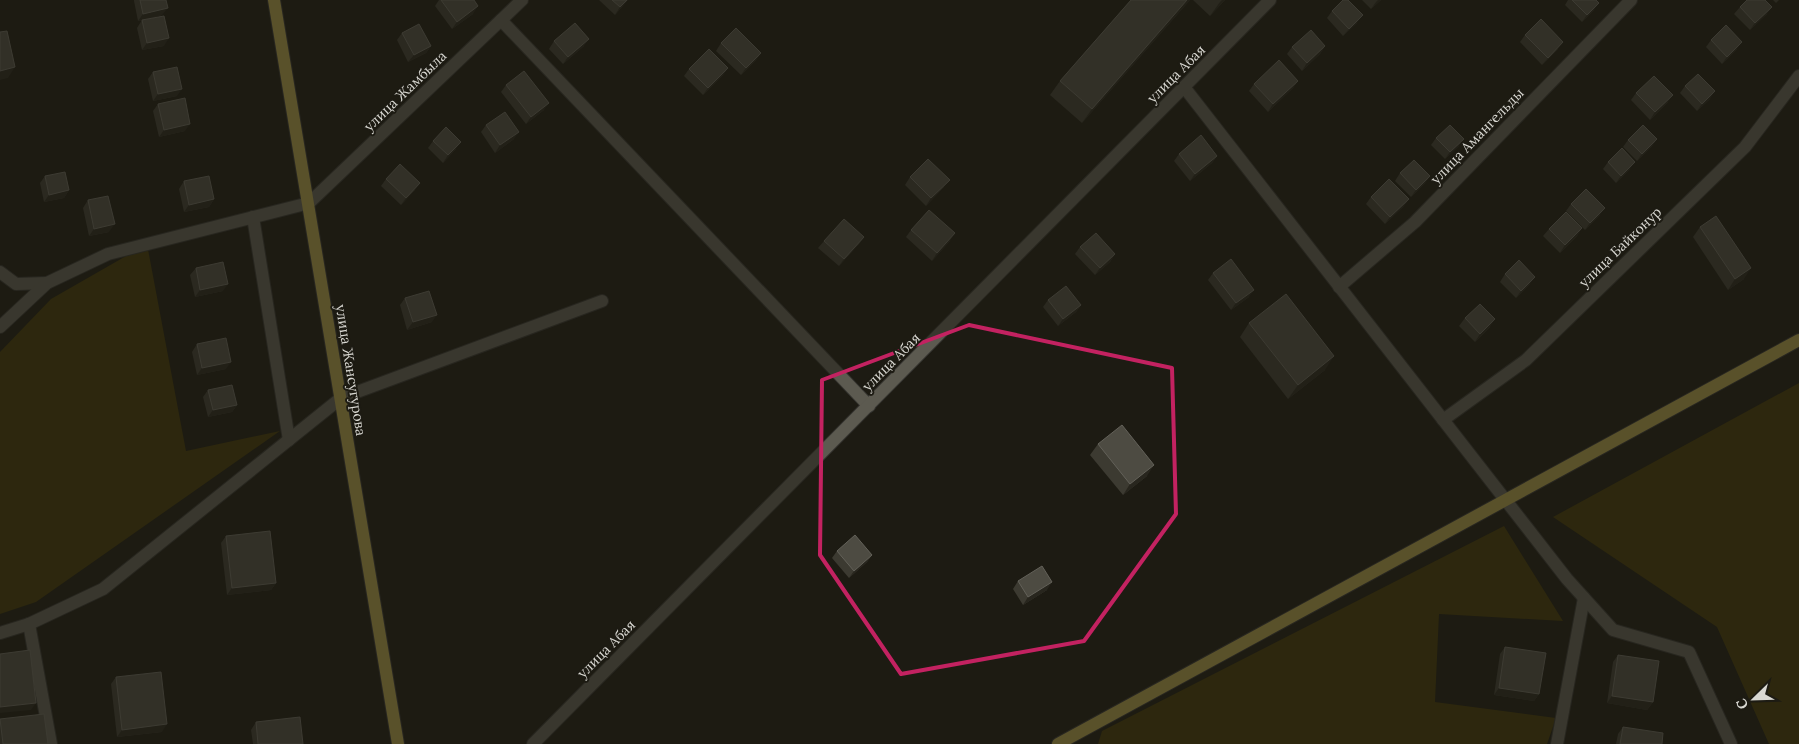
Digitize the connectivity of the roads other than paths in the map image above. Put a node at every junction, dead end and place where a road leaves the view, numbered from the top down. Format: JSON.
{"nodes":[{"id":1,"x":274,"y":0,"type":"edge"},
{"id":2,"x":522,"y":0,"type":"edge"},
{"id":3,"x":1270,"y":0,"type":"edge"},
{"id":4,"x":1630,"y":0,"type":"edge"},
{"id":5,"x":501,"y":20,"type":"junction"},
{"id":6,"x":1799,"y":76,"type":"edge"},
{"id":7,"x":1184,"y":87,"type":"junction"},
{"id":8,"x":309,"y":203,"type":"junction"},
{"id":9,"x":254,"y":217,"type":"junction"},
{"id":10,"x":0,"y":272,"type":"edge"},
{"id":11,"x":47,"y":283,"type":"junction"},
{"id":12,"x":1340,"y":287,"type":"junction"},
{"id":13,"x":602,"y":301,"type":"dead end"},
{"id":14,"x":0,"y":327,"type":"edge"},
{"id":15,"x":1799,"y":340,"type":"edge"},
{"id":16,"x":341,"y":398,"type":"junction"},
{"id":17,"x":869,"y":406,"type":"junction"},
{"id":18,"x":1443,"y":420,"type":"junction"},
{"id":19,"x":289,"y":440,"type":"junction"},
{"id":20,"x":1506,"y":500,"type":"junction"},
{"id":21,"x":1584,"y":598,"type":"junction"},
{"id":22,"x":29,"y":624,"type":"junction"},
{"id":23,"x":0,"y":633,"type":"edge"},
{"id":24,"x":1078,"y":738,"type":"edge"},
{"id":25,"x":52,"y":744,"type":"edge"},
{"id":26,"x":398,"y":744,"type":"edge"},
{"id":27,"x":533,"y":744,"type":"edge"},
{"id":28,"x":1058,"y":744,"type":"edge"},
{"id":29,"x":1557,"y":744,"type":"edge"},
{"id":30,"x":1731,"y":744,"type":"edge"}],
"edges":[{"from":1,"to":8,"type":"main road","name":"улица Жансугурова"},
{"from":2,"to":5,"type":"street","name":"улица Жамбыла"},
{"from":3,"to":7,"type":"street","name":"улица Абая"},
{"from":4,"to":12,"type":"street","name":"улица Амангельды"},
{"from":5,"to":8,"type":"street","name":"улица Жамбыла"},
{"from":5,"to":17,"type":"street"},
{"from":6,"to":18,"type":"street","name":"улица Байконур"},
{"from":7,"to":12,"type":"street"},
{"from":7,"to":17,"type":"street","name":"улица Абая"},
{"from":8,"to":9,"type":"street"},
{"from":8,"to":16,"type":"main road","name":"улица Жансугурова"},
{"from":9,"to":11,"type":"street"},
{"from":9,"to":19,"type":"street"},
{"from":10,"to":11,"type":"street"},
{"from":11,"to":14,"type":"street"},
{"from":12,"to":18,"type":"street"},
{"from":13,"to":16,"type":"street"},
{"from":15,"to":20,"type":"main road"},
{"from":16,"to":19,"type":"street"},
{"from":16,"to":26,"type":"main road","name":"улица Жансугурова"},
{"from":17,"to":27,"type":"street","name":"улица Абая"},
{"from":18,"to":20,"type":"street"},
{"from":19,"to":22,"type":"street"},
{"from":20,"to":21,"type":"street"},
{"from":20,"to":24,"type":"main road"},
{"from":21,"to":29,"type":"street"},
{"from":21,"to":30,"type":"street"},
{"from":22,"to":23,"type":"street"},
{"from":22,"to":25,"type":"street"},
{"from":24,"to":28,"type":"main road"}]}
